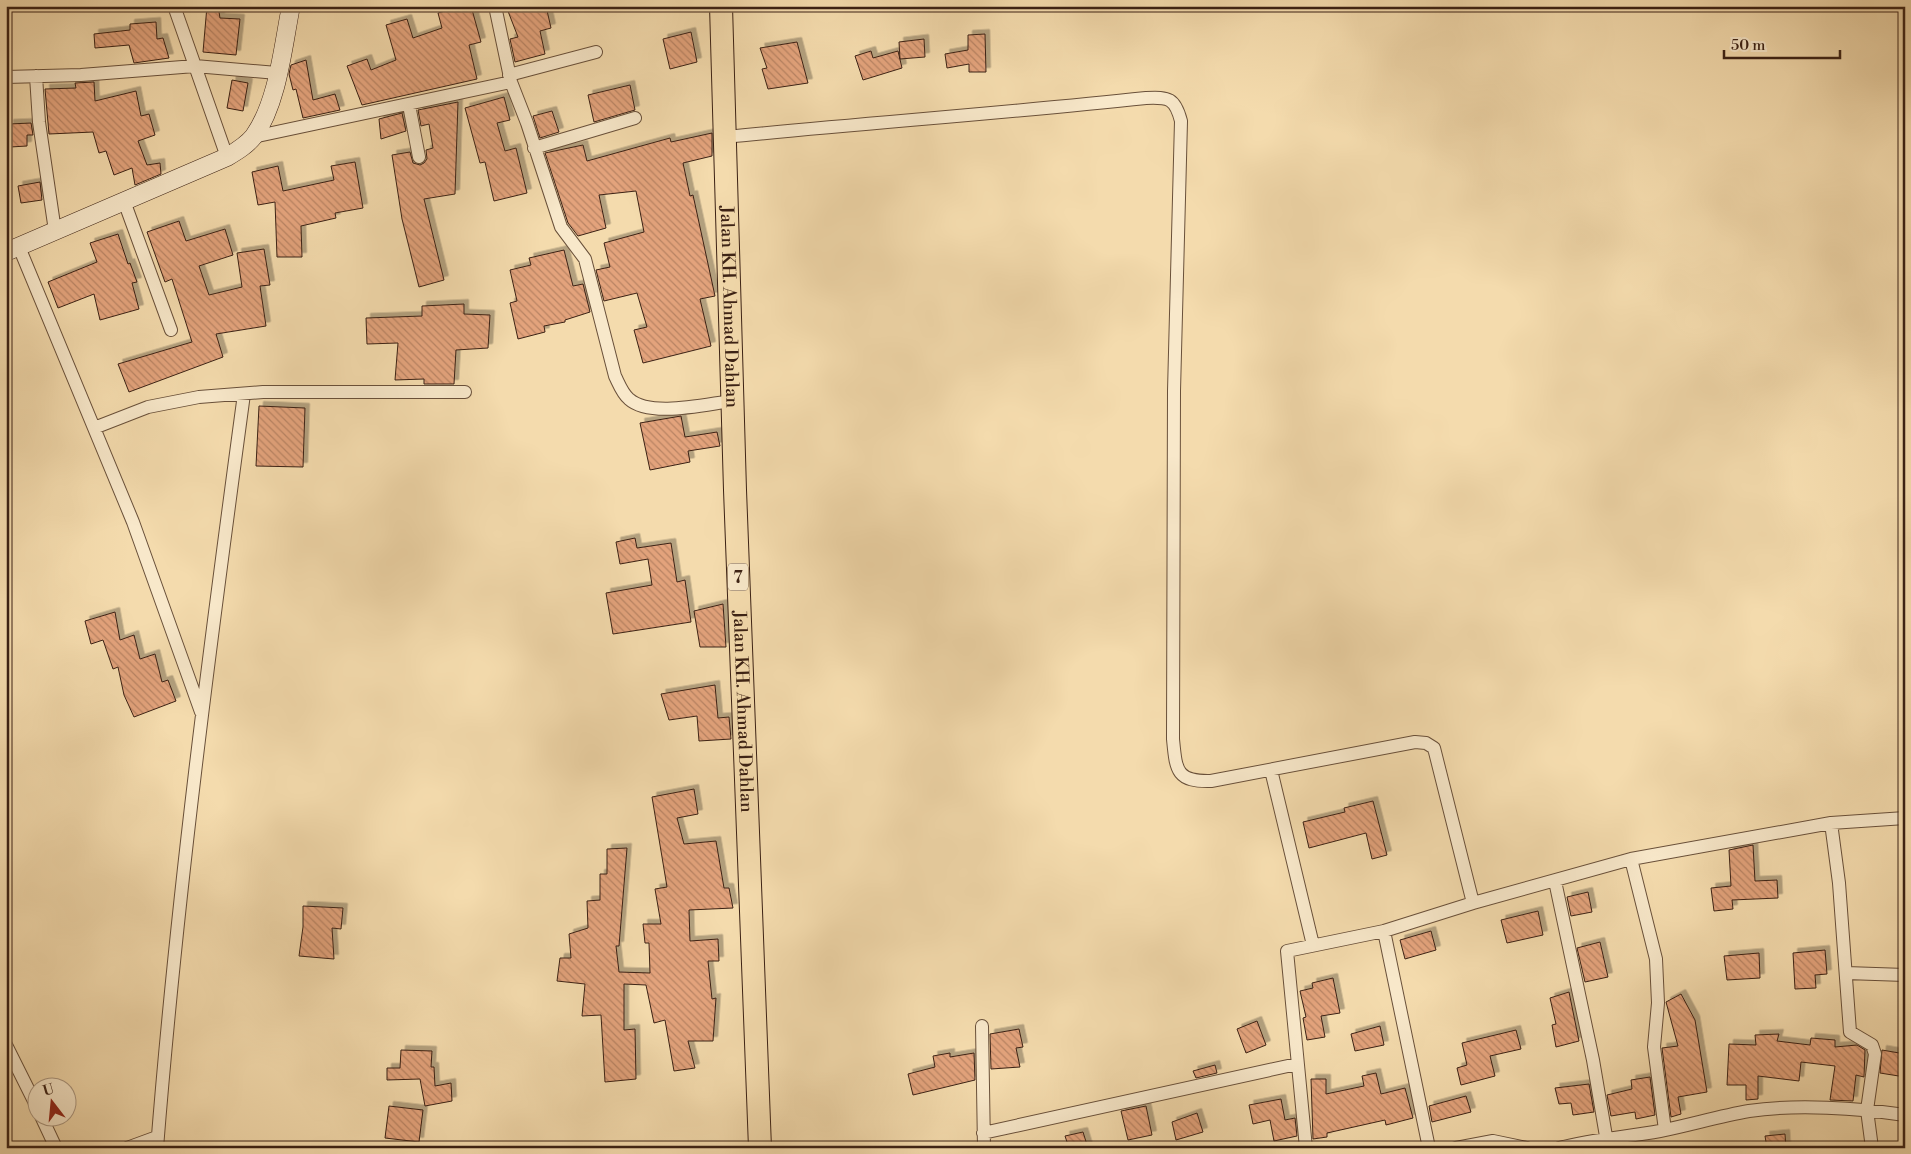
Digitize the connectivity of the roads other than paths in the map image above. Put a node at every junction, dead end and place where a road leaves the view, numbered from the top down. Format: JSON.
{"nodes":[{"id":1,"x":174,"y":6,"type":"edge"},
{"id":2,"x":291,"y":6,"type":"edge"},
{"id":3,"x":494,"y":6,"type":"edge"},
{"id":4,"x":721,"y":6,"type":"edge"},
{"id":5,"x":596,"y":52,"type":"dead end"},
{"id":6,"x":195,"y":66,"type":"junction"},
{"id":7,"x":277,"y":73,"type":"junction"},
{"id":8,"x":36,"y":76,"type":"junction"},
{"id":9,"x":6,"y":77,"type":"edge"},
{"id":10,"x":510,"y":78,"type":"junction"},
{"id":11,"x":409,"y":105,"type":"junction"},
{"id":12,"x":635,"y":118,"type":"dead end"},
{"id":13,"x":253,"y":137,"type":"junction"},
{"id":14,"x":725,"y":137,"type":"junction"},
{"id":15,"x":534,"y":148,"type":"junction"},
{"id":16,"x":227,"y":157,"type":"junction"},
{"id":17,"x":419,"y":157,"type":"dead end"},
{"id":18,"x":124,"y":201,"type":"junction"},
{"id":19,"x":55,"y":231,"type":"junction"},
{"id":20,"x":12,"y":249,"type":"edge"},
{"id":21,"x":171,"y":330,"type":"dead end"},
{"id":22,"x":465,"y":392,"type":"dead end"},
{"id":23,"x":244,"y":394,"type":"junction"},
{"id":24,"x":732,"y":402,"type":"junction"},
{"id":25,"x":94,"y":428,"type":"junction"},
{"id":26,"x":202,"y":715,"type":"junction"},
{"id":27,"x":1271,"y":770,"type":"junction"},
{"id":28,"x":1905,"y":818,"type":"edge"},
{"id":29,"x":1831,"y":824,"type":"junction"},
{"id":30,"x":1631,"y":859,"type":"junction"},
{"id":31,"x":1555,"y":881,"type":"junction"},
{"id":32,"x":1473,"y":903,"type":"junction"},
{"id":33,"x":1384,"y":931,"type":"junction"},
{"id":34,"x":1313,"y":945,"type":"junction"},
{"id":35,"x":1846,"y":974,"type":"junction"},
{"id":36,"x":1905,"y":975,"type":"edge"},
{"id":37,"x":982,"y":1026,"type":"dead end"},
{"id":38,"x":6,"y":1045,"type":"edge"},
{"id":39,"x":1297,"y":1064,"type":"junction"},
{"id":40,"x":28,"y":1090,"type":"edge"},
{"id":41,"x":1867,"y":1110,"type":"junction"},
{"id":42,"x":1905,"y":1115,"type":"edge"},
{"id":43,"x":46,"y":1126,"type":"edge"},
{"id":44,"x":1665,"y":1130,"type":"junction"},
{"id":45,"x":984,"y":1133,"type":"junction"},
{"id":46,"x":157,"y":1142,"type":"edge"},
{"id":47,"x":1607,"y":1143,"type":"edge"},
{"id":48,"x":56,"y":1148,"type":"edge"},
{"id":49,"x":127,"y":1148,"type":"edge"},
{"id":50,"x":760,"y":1148,"type":"edge"},
{"id":51,"x":984,"y":1148,"type":"edge"},
{"id":52,"x":1306,"y":1148,"type":"edge"},
{"id":53,"x":1429,"y":1148,"type":"edge"},
{"id":54,"x":1456,"y":1148,"type":"edge"},
{"id":55,"x":1527,"y":1148,"type":"edge"},
{"id":56,"x":1559,"y":1148,"type":"edge"},
{"id":57,"x":1872,"y":1148,"type":"edge"}],
"edges":[{"from":1,"to":6,"type":"street"},
{"from":2,"to":7,"type":"street"},
{"from":3,"to":10,"type":"street"},
{"from":4,"to":14,"type":"highway","name":"Jalan KH. Ahmad Dahlan","number":"7"},
{"from":5,"to":10,"type":"street"},
{"from":6,"to":7,"type":"street"},
{"from":6,"to":8,"type":"street"},
{"from":6,"to":16,"type":"street"},
{"from":7,"to":13,"type":"street"},
{"from":8,"to":9,"type":"street"},
{"from":8,"to":19,"type":"street"},
{"from":10,"to":11,"type":"street"},
{"from":10,"to":15,"type":"street"},
{"from":11,"to":13,"type":"street"},
{"from":11,"to":17,"type":"street"},
{"from":12,"to":15,"type":"street"},
{"from":13,"to":16,"type":"street"},
{"from":14,"to":24,"type":"highway","name":"Jalan KH. Ahmad Dahlan","number":"7"},
{"from":14,"to":27,"type":"street"},
{"from":15,"to":24,"type":"street"},
{"from":16,"to":18,"type":"street"},
{"from":18,"to":19,"type":"street"},
{"from":18,"to":21,"type":"street"},
{"from":19,"to":20,"type":"street"},
{"from":20,"to":25,"type":"street"},
{"from":22,"to":23,"type":"street"},
{"from":23,"to":25,"type":"street"},
{"from":23,"to":26,"type":"street"},
{"from":24,"to":50,"type":"highway","name":"Jalan KH. Ahmad Dahlan","number":"7"},
{"from":25,"to":26,"type":"street"},
{"from":26,"to":46,"type":"street"},
{"from":27,"to":32,"type":"street"},
{"from":27,"to":34,"type":"street"},
{"from":28,"to":29,"type":"street"},
{"from":29,"to":30,"type":"street"},
{"from":29,"to":35,"type":"street"},
{"from":30,"to":31,"type":"street"},
{"from":30,"to":44,"type":"street"},
{"from":31,"to":32,"type":"street"},
{"from":31,"to":47,"type":"street"},
{"from":32,"to":33,"type":"street"},
{"from":33,"to":34,"type":"street"},
{"from":33,"to":53,"type":"street"},
{"from":34,"to":39,"type":"street"},
{"from":35,"to":36,"type":"street"},
{"from":35,"to":41,"type":"street"},
{"from":37,"to":45,"type":"street"},
{"from":38,"to":40,"type":"street"},
{"from":39,"to":45,"type":"street"},
{"from":39,"to":52,"type":"street"},
{"from":41,"to":42,"type":"street"},
{"from":41,"to":44,"type":"street"},
{"from":41,"to":57,"type":"street"},
{"from":43,"to":48,"type":"street"},
{"from":44,"to":47,"type":"street"},
{"from":45,"to":51,"type":"street"},
{"from":46,"to":49,"type":"street"},
{"from":47,"to":56,"type":"street"},
{"from":54,"to":55,"type":"street"}]}
